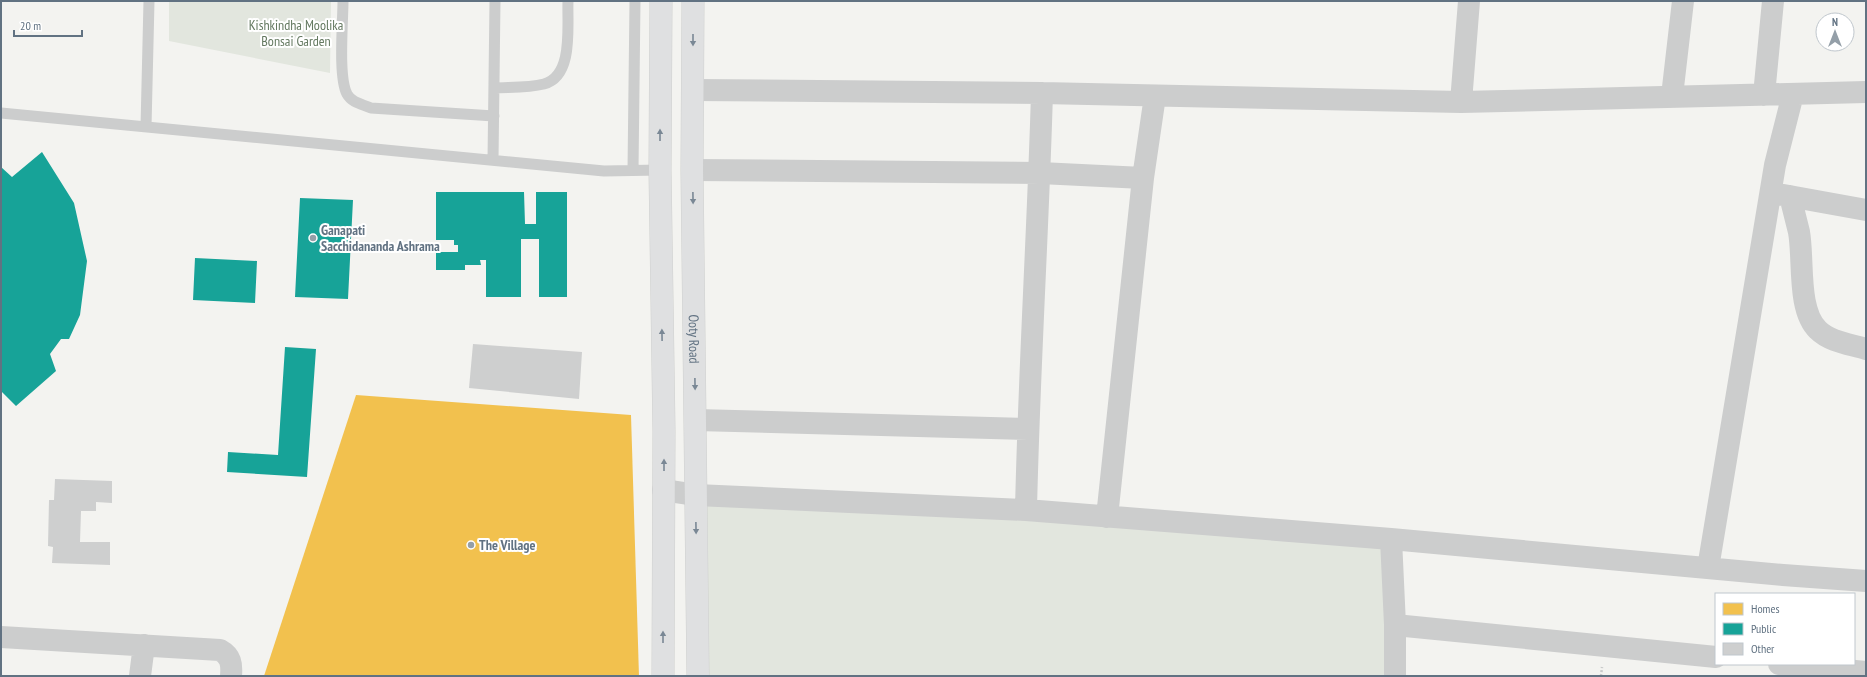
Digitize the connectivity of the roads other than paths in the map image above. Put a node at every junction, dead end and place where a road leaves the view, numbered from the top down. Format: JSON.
{"nodes":[{"id":1,"x":149,"y":1,"type":"edge"},
{"id":2,"x":343,"y":1,"type":"edge"},
{"id":3,"x":495,"y":1,"type":"edge"},
{"id":4,"x":568,"y":1,"type":"edge"},
{"id":5,"x":635,"y":1,"type":"edge"},
{"id":6,"x":661,"y":1,"type":"edge"},
{"id":7,"x":693,"y":1,"type":"edge"},
{"id":8,"x":1469,"y":1,"type":"edge"},
{"id":9,"x":1683,"y":1,"type":"edge"},
{"id":10,"x":1773,"y":1,"type":"edge"},
{"id":11,"x":494,"y":88,"type":"junction"},
{"id":12,"x":692,"y":90,"type":"junction"},
{"id":13,"x":1866,"y":92,"type":"edge"},
{"id":14,"x":1042,"y":93,"type":"junction"},
{"id":15,"x":1793,"y":94,"type":"junction"},
{"id":16,"x":1764,"y":95,"type":"junction"},
{"id":17,"x":1155,"y":96,"type":"junction"},
{"id":18,"x":1672,"y":96,"type":"junction"},
{"id":19,"x":1461,"y":102,"type":"junction"},
{"id":20,"x":1,"y":114,"type":"edge"},
{"id":21,"x":494,"y":116,"type":"junction"},
{"id":22,"x":146,"y":127,"type":"junction"},
{"id":23,"x":493,"y":160,"type":"junction"},
{"id":24,"x":633,"y":170,"type":"junction"},
{"id":25,"x":660,"y":170,"type":"junction"},
{"id":26,"x":692,"y":170,"type":"junction"},
{"id":27,"x":1040,"y":172,"type":"junction"},
{"id":28,"x":1143,"y":178,"type":"junction"},
{"id":29,"x":1780,"y":195,"type":"junction"},
{"id":30,"x":1866,"y":210,"type":"edge"},
{"id":31,"x":1866,"y":349,"type":"edge"},
{"id":32,"x":696,"y":420,"type":"junction"},
{"id":33,"x":1028,"y":429,"type":"junction"},
{"id":34,"x":664,"y":490,"type":"junction"},
{"id":35,"x":696,"y":495,"type":"junction"},
{"id":36,"x":1026,"y":510,"type":"junction"},
{"id":37,"x":1107,"y":517,"type":"junction"},
{"id":38,"x":1391,"y":539,"type":"junction"},
{"id":39,"x":1708,"y":568,"type":"junction"},
{"id":40,"x":1866,"y":581,"type":"edge"},
{"id":41,"x":1395,"y":625,"type":"junction"},
{"id":42,"x":1,"y":637,"type":"edge"},
{"id":43,"x":144,"y":645,"type":"junction"},
{"id":44,"x":1715,"y":657,"type":"edge"},
{"id":45,"x":1790,"y":665,"type":"edge"},
{"id":46,"x":1866,"y":672,"type":"edge"},
{"id":47,"x":140,"y":676,"type":"edge"},
{"id":48,"x":231,"y":676,"type":"edge"},
{"id":49,"x":663,"y":676,"type":"edge"},
{"id":50,"x":698,"y":676,"type":"edge"},
{"id":51,"x":1395,"y":676,"type":"edge"}],
"edges":[{"from":1,"to":22,"type":"lane"},
{"from":2,"to":21,"type":"lane"},
{"from":3,"to":11,"type":"lane"},
{"from":4,"to":11,"type":"lane"},
{"from":5,"to":24,"type":"lane"},
{"from":25,"to":6,"type":"main road","one_way":true},
{"from":7,"to":12,"type":"main road","name":"Ooty Road","one_way":true},
{"from":8,"to":19,"type":"street"},
{"from":9,"to":18,"type":"street"},
{"from":10,"to":16,"type":"street"},
{"from":11,"to":21,"type":"lane"},
{"from":12,"to":14,"type":"street"},
{"from":12,"to":26,"type":"main road","name":"Ooty Road"},
{"from":13,"to":15,"type":"street"},
{"from":14,"to":17,"type":"street"},
{"from":14,"to":27,"type":"street"},
{"from":15,"to":16,"type":"street"},
{"from":15,"to":29,"type":"street"},
{"from":16,"to":18,"type":"street"},
{"from":17,"to":19,"type":"street"},
{"from":17,"to":28,"type":"street"},
{"from":18,"to":19,"type":"street"},
{"from":20,"to":22,"type":"lane"},
{"from":21,"to":23,"type":"lane"},
{"from":22,"to":23,"type":"lane"},
{"from":23,"to":24,"type":"lane"},
{"from":24,"to":25,"type":"lane"},
{"from":34,"to":25,"type":"main road","one_way":true},
{"from":26,"to":27,"type":"street"},
{"from":26,"to":32,"type":"main road","name":"Ooty Road","one_way":true},
{"from":27,"to":28,"type":"street"},
{"from":27,"to":33,"type":"street"},
{"from":28,"to":37,"type":"street"},
{"from":29,"to":30,"type":"street"},
{"from":29,"to":31,"type":"street"},
{"from":29,"to":39,"type":"street"},
{"from":32,"to":33,"type":"street"},
{"from":32,"to":35,"type":"main road","name":"Ooty Road"},
{"from":33,"to":36,"type":"street"},
{"from":34,"to":35,"type":"street"},
{"from":49,"to":34,"type":"main road","one_way":true},
{"from":35,"to":36,"type":"street"},
{"from":35,"to":50,"type":"main road","name":"Ooty Road","one_way":true},
{"from":36,"to":37,"type":"street"},
{"from":37,"to":38,"type":"street"},
{"from":38,"to":39,"type":"street"},
{"from":38,"to":41,"type":"street"},
{"from":39,"to":40,"type":"street"},
{"from":41,"to":44,"type":"street"},
{"from":41,"to":51,"type":"street"},
{"from":42,"to":43,"type":"street"},
{"from":43,"to":47,"type":"street"},
{"from":43,"to":48,"type":"street"},
{"from":45,"to":46,"type":"street"}]}
